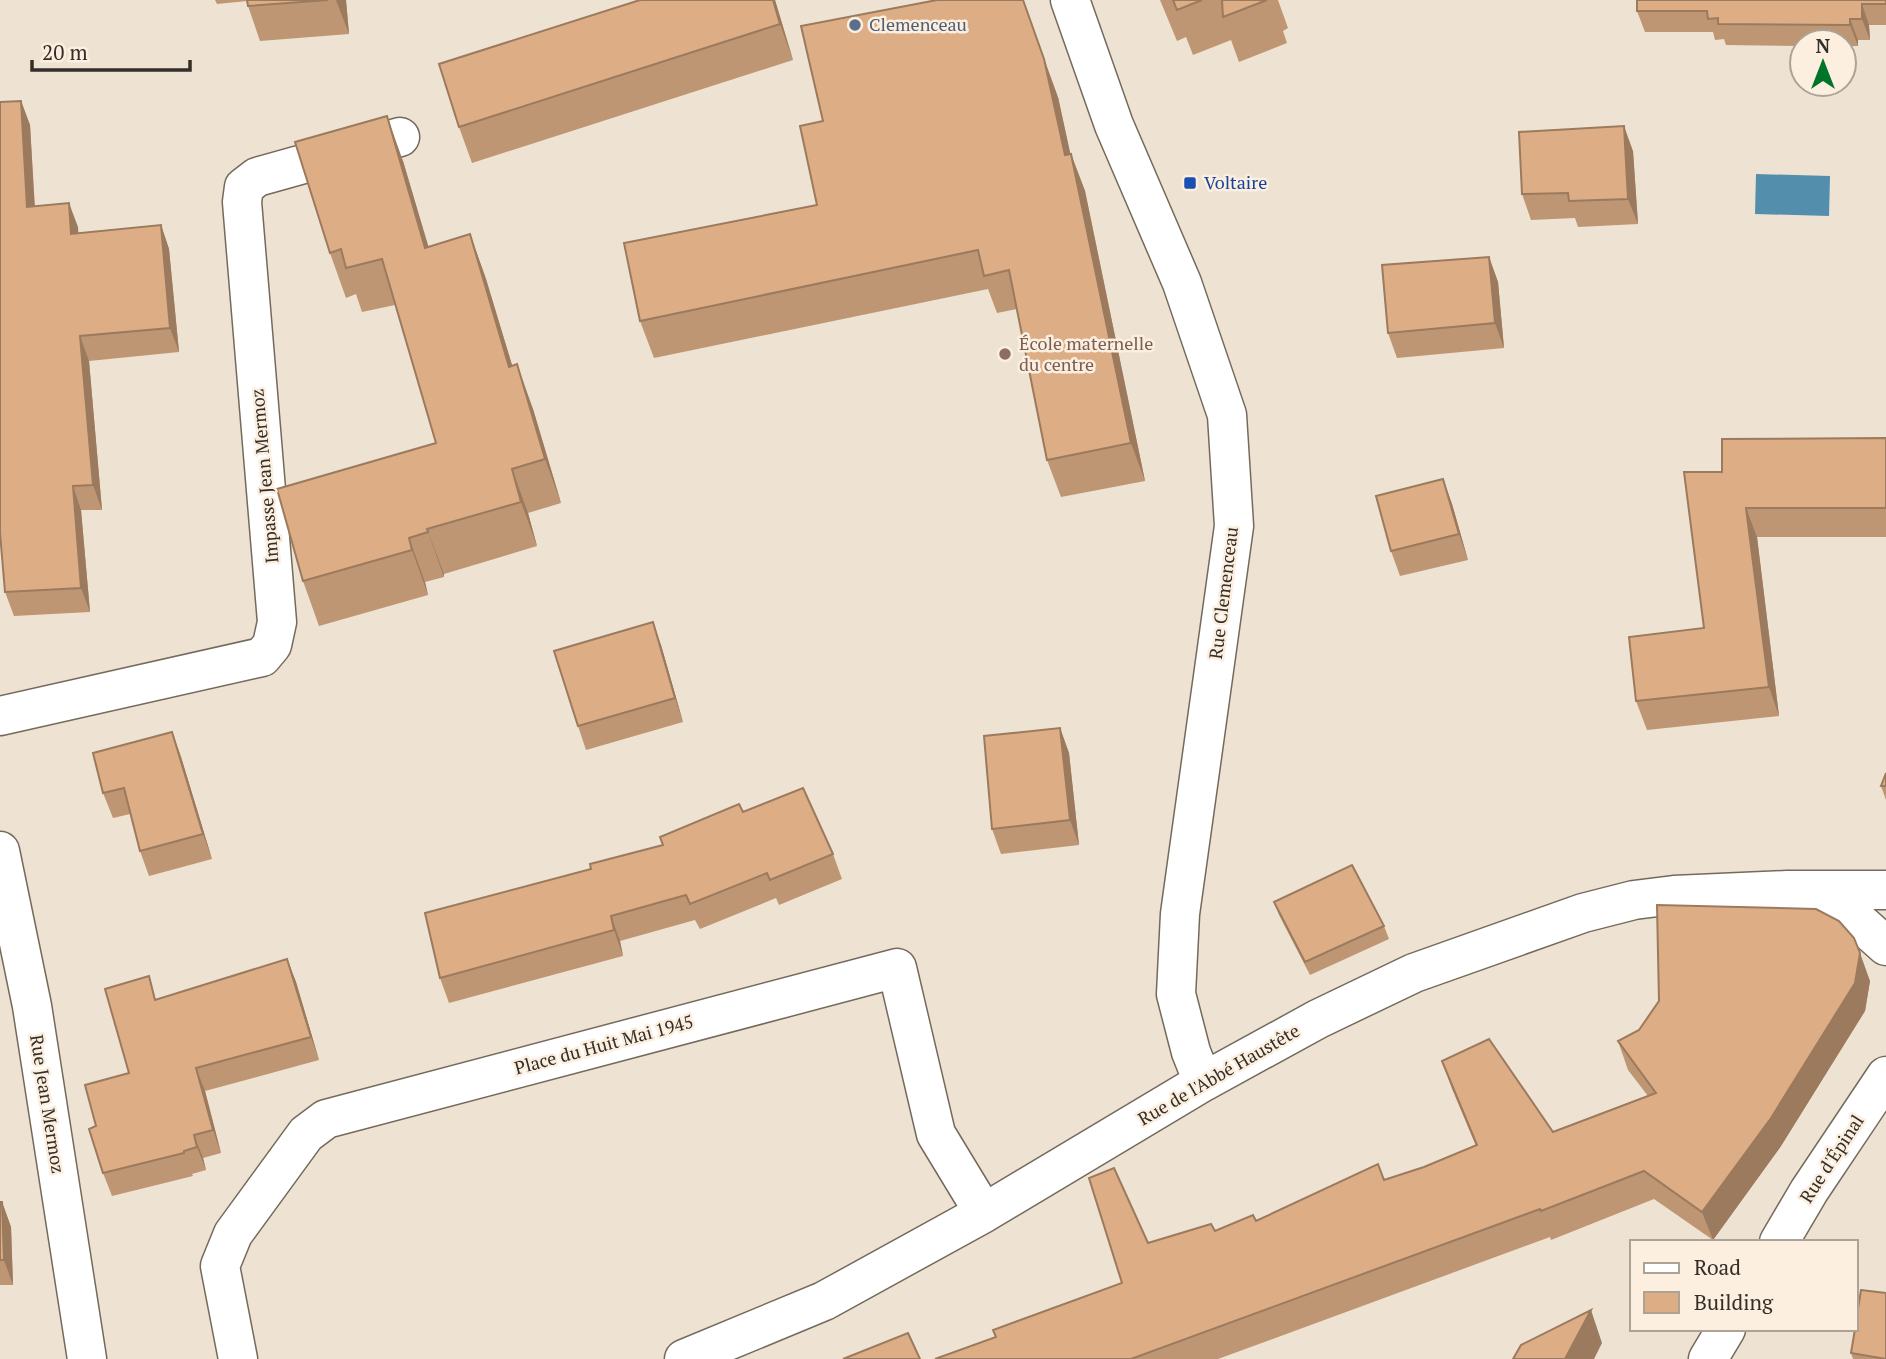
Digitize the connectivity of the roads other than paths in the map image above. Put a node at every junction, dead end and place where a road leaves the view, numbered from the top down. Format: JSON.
{"nodes":[{"id":1,"x":1070,"y":0,"type":"edge"},
{"id":2,"x":400,"y":137,"type":"dead end"},
{"id":3,"x":0,"y":716,"type":"edge"},
{"id":4,"x":0,"y":850,"type":"edge"},
{"id":5,"x":1787,"y":890,"type":"junction"},
{"id":6,"x":1886,"y":890,"type":"edge"},
{"id":7,"x":1886,"y":946,"type":"edge"},
{"id":8,"x":1886,"y":1076,"type":"edge"},
{"id":9,"x":1203,"y":1082,"type":"junction"},
{"id":10,"x":984,"y":1213,"type":"junction"},
{"id":11,"x":1780,"y":1240,"type":"edge"},
{"id":12,"x":1725,"y":1331,"type":"edge"},
{"id":13,"x":235,"y":1345,"type":"edge"},
{"id":14,"x":87,"y":1359,"type":"edge"},
{"id":15,"x":684,"y":1359,"type":"edge"},
{"id":16,"x":1707,"y":1359,"type":"edge"}],
"edges":[{"from":1,"to":9,"type":"street","name":"Rue Clemenceau"},
{"from":2,"to":3,"type":"street","name":"Impasse Jean Mermoz"},
{"from":4,"to":14,"type":"street","name":"Rue Jean Mermoz"},
{"from":5,"to":6,"type":"street","name":"Rue de l'Abbé Haustête"},
{"from":5,"to":7,"type":"street","name":"Rue de l'Abbé Haustête"},
{"from":5,"to":9,"type":"street","name":"Rue de l'Abbé Haustête"},
{"from":8,"to":11,"type":"street","name":"Rue d'Épinal"},
{"from":9,"to":10,"type":"street","name":"Rue de l'Abbé Haustête"},
{"from":10,"to":13,"type":"street","name":"Place du Huit Mai 1945"},
{"from":10,"to":15,"type":"street","name":"Rue de l'Abbé Haustête"},
{"from":12,"to":16,"type":"street"}]}
